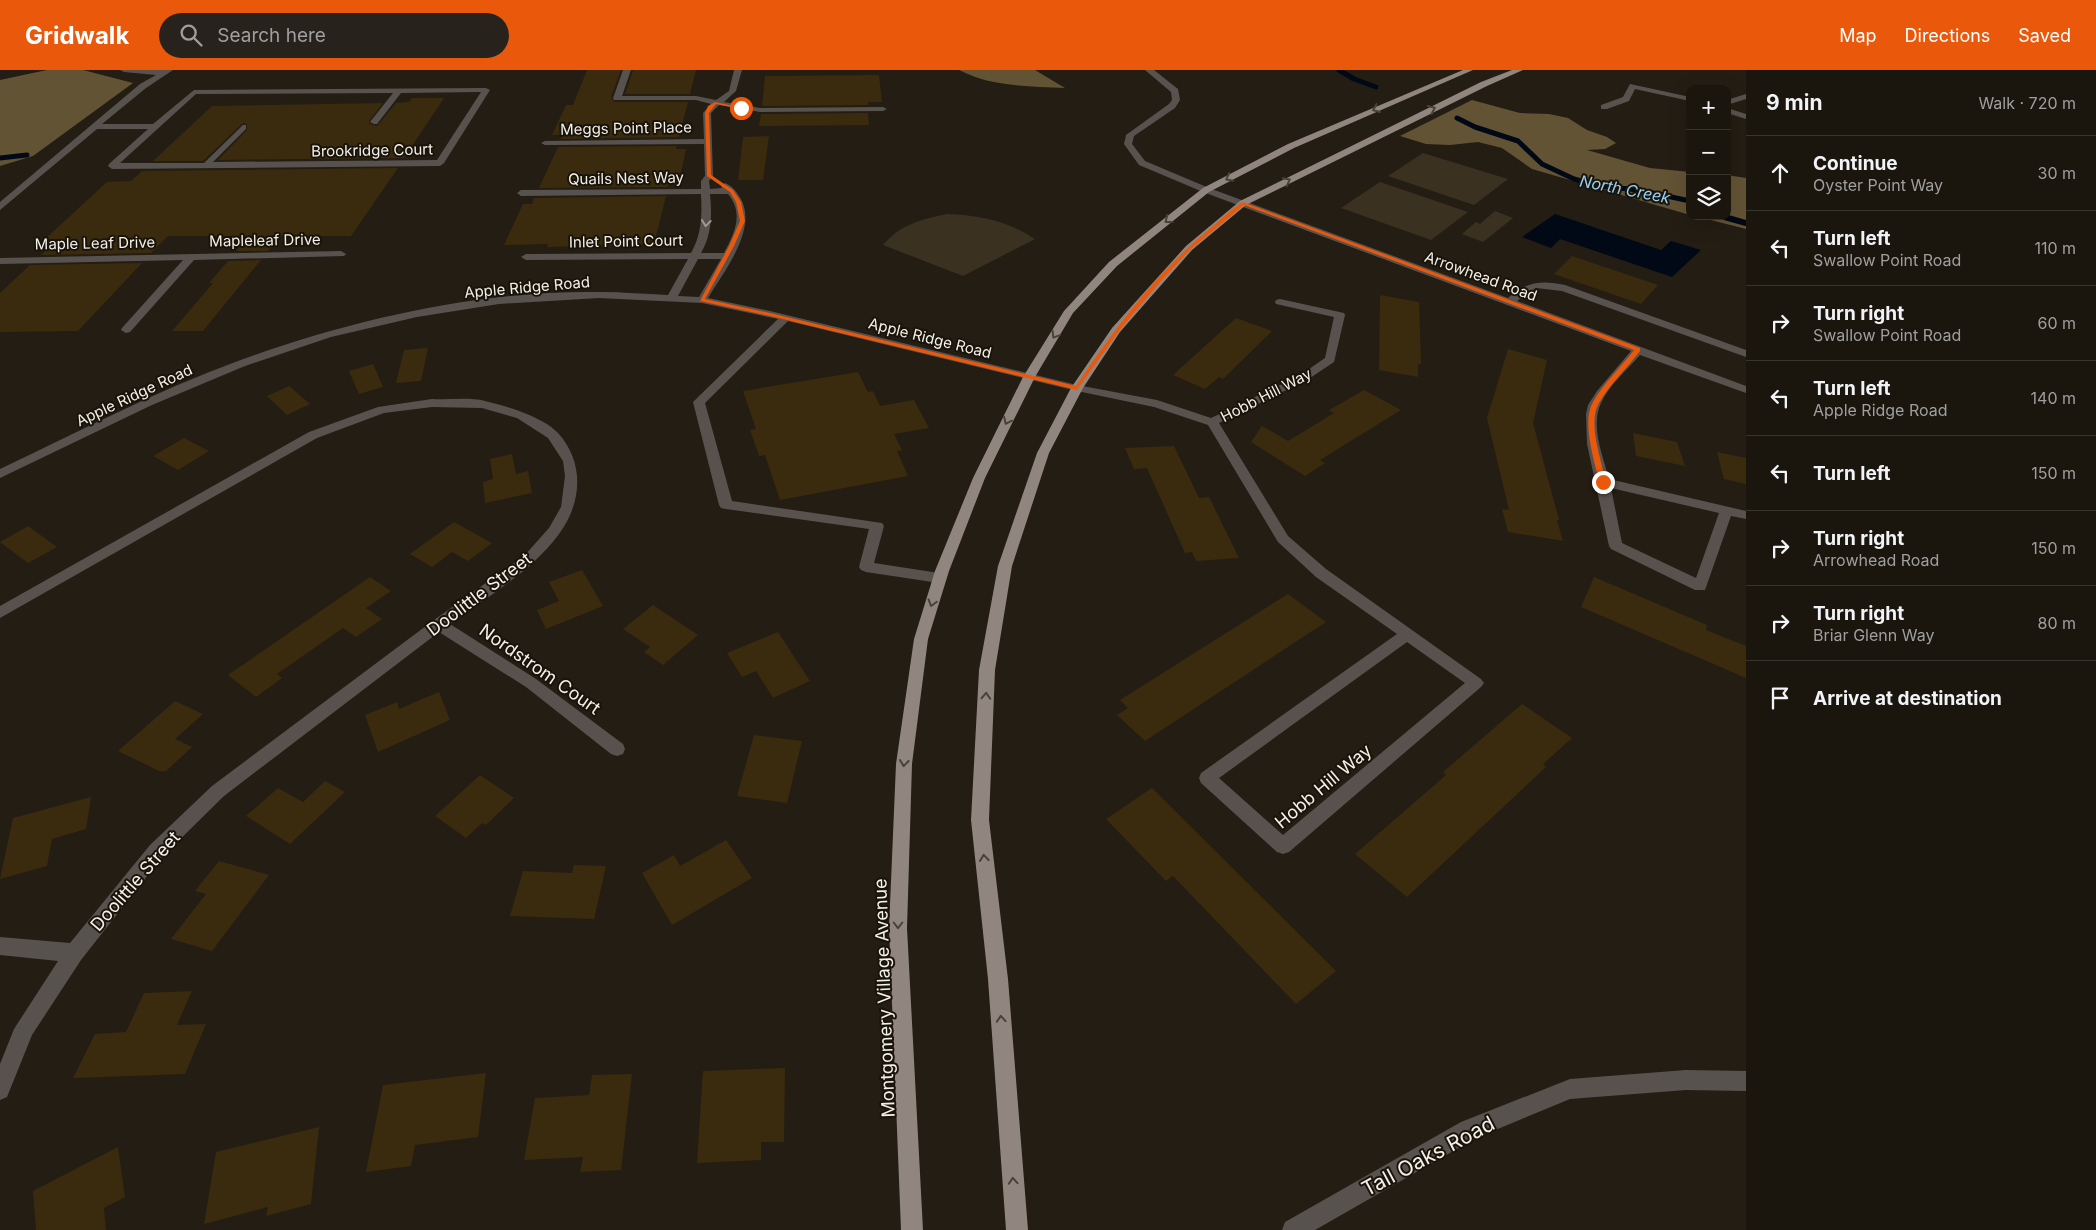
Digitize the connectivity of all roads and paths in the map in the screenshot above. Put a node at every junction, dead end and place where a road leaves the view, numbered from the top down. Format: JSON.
{"nodes":[{"id":1,"x":124,"y":70,"type":"edge"},
{"id":2,"x":627,"y":70,"type":"edge"},
{"id":3,"x":738,"y":70,"type":"edge"},
{"id":4,"x":1149,"y":70,"type":"edge"},
{"id":5,"x":1469,"y":70,"type":"edge"},
{"id":6,"x":1519,"y":70,"type":"edge"},
{"id":7,"x":166,"y":71,"type":"edge"},
{"id":8,"x":398,"y":90,"type":"junction"},
{"id":9,"x":1746,"y":96,"type":"edge"},
{"id":10,"x":1686,"y":98,"type":"edge"},
{"id":11,"x":1731,"y":101,"type":"edge"},
{"id":12,"x":715,"y":103,"type":"junction"},
{"id":13,"x":1604,"y":106,"type":"dead end"},
{"id":14,"x":883,"y":109,"type":"dead end"},
{"id":15,"x":1731,"y":111,"type":"edge"},
{"id":16,"x":1746,"y":117,"type":"edge"},
{"id":17,"x":374,"y":122,"type":"dead end"},
{"id":18,"x":155,"y":126,"type":"junction"},
{"id":19,"x":95,"y":127,"type":"junction"},
{"id":20,"x":243,"y":128,"type":"dead end"},
{"id":21,"x":707,"y":141,"type":"junction"},
{"id":22,"x":545,"y":143,"type":"dead end"},
{"id":23,"x":206,"y":165,"type":"junction"},
{"id":24,"x":709,"y":176,"type":"junction"},
{"id":25,"x":1206,"y":190,"type":"junction"},
{"id":26,"x":706,"y":191,"type":"junction"},
{"id":27,"x":731,"y":191,"type":"junction"},
{"id":28,"x":521,"y":193,"type":"dead end"},
{"id":29,"x":1243,"y":203,"type":"junction"},
{"id":30,"x":0,"y":207,"type":"edge"},
{"id":31,"x":341,"y":254,"type":"dead end"},
{"id":32,"x":696,"y":255,"type":"junction"},
{"id":33,"x":191,"y":256,"type":"junction"},
{"id":34,"x":726,"y":256,"type":"junction"},
{"id":35,"x":526,"y":257,"type":"dead end"},
{"id":36,"x":0,"y":261,"type":"edge"},
{"id":37,"x":672,"y":297,"type":"junction"},
{"id":38,"x":702,"y":300,"type":"junction"},
{"id":39,"x":1280,"y":302,"type":"dead end"},
{"id":40,"x":1510,"y":302,"type":"junction"},
{"id":41,"x":785,"y":318,"type":"junction"},
{"id":42,"x":126,"y":330,"type":"dead end"},
{"id":43,"x":1638,"y":350,"type":"junction"},
{"id":44,"x":1746,"y":354,"type":"edge"},
{"id":45,"x":1029,"y":377,"type":"junction"},
{"id":46,"x":1077,"y":388,"type":"junction"},
{"id":47,"x":1746,"y":390,"type":"edge"},
{"id":48,"x":1212,"y":422,"type":"junction"},
{"id":49,"x":0,"y":474,"type":"edge"},
{"id":50,"x":1603,"y":482,"type":"junction"},
{"id":51,"x":1726,"y":510,"type":"junction"},
{"id":52,"x":1746,"y":515,"type":"edge"},
{"id":53,"x":939,"y":578,"type":"junction"},
{"id":54,"x":0,"y":613,"type":"edge"},
{"id":55,"x":439,"y":624,"type":"junction"},
{"id":56,"x":1408,"y":634,"type":"junction"},
{"id":57,"x":617,"y":749,"type":"dead end"},
{"id":58,"x":0,"y":946,"type":"edge"},
{"id":59,"x":74,"y":953,"type":"junction"},
{"id":60,"x":1746,"y":1081,"type":"edge"},
{"id":61,"x":0,"y":1090,"type":"edge"},
{"id":62,"x":912,"y":1230,"type":"edge"},
{"id":63,"x":1016,"y":1230,"type":"edge"},
{"id":64,"x":1292,"y":1230,"type":"edge"}],
"edges":[{"from":1,"to":7,"type":"street"},
{"from":2,"to":12,"type":"street"},
{"from":3,"to":12,"type":"street"},
{"from":4,"to":25,"type":"street","name":"Arrowhead Road"},
{"from":5,"to":25,"type":"main road","name":"Montgomery Village Avenue","one_way":true},
{"from":29,"to":6,"type":"main road","one_way":true},
{"from":7,"to":19,"type":"street"},
{"from":8,"to":17,"type":"street"},
{"from":8,"to":18,"type":"street","name":"Brookridge Court"},
{"from":8,"to":23,"type":"street","name":"Brookridge Court"},
{"from":9,"to":11,"type":"street"},
{"from":10,"to":13,"type":"street"},
{"from":12,"to":14,"type":"street"},
{"from":12,"to":21,"type":"street"},
{"from":15,"to":16,"type":"street"},
{"from":18,"to":19,"type":"street"},
{"from":18,"to":23,"type":"street","name":"Brookridge Court"},
{"from":19,"to":30,"type":"street"},
{"from":20,"to":23,"type":"street"},
{"from":21,"to":22,"type":"street","name":"Meggs Point Place"},
{"from":21,"to":24,"type":"street"},
{"from":24,"to":26,"type":"street"},
{"from":24,"to":27,"type":"street"},
{"from":25,"to":29,"type":"street","name":"Arrowhead Road"},
{"from":25,"to":45,"type":"main road","name":"Montgomery Village Avenue","one_way":true},
{"from":26,"to":27,"type":"street","name":"Quails Nest Way"},
{"from":26,"to":28,"type":"street","name":"Quails Nest Way"},
{"from":26,"to":32,"type":"street","one_way":true},
{"from":27,"to":34,"type":"street"},
{"from":29,"to":40,"type":"street","name":"Arrowhead Road"},
{"from":29,"to":46,"type":"main road"},
{"from":31,"to":33,"type":"street","name":"Mapleleaf Drive"},
{"from":32,"to":34,"type":"street","name":"Inlet Point Court"},
{"from":32,"to":35,"type":"street","name":"Inlet Point Court"},
{"from":32,"to":37,"type":"street"},
{"from":33,"to":36,"type":"street","name":"Maple Leaf Drive"},
{"from":33,"to":42,"type":"street"},
{"from":34,"to":38,"type":"street"},
{"from":37,"to":38,"type":"street","name":"Apple Ridge Road"},
{"from":37,"to":49,"type":"street","name":"Apple Ridge Road"},
{"from":38,"to":41,"type":"street","name":"Apple Ridge Road"},
{"from":39,"to":48,"type":"street","name":"Hobb Hill Way"},
{"from":40,"to":43,"type":"street","name":"Arrowhead Road"},
{"from":40,"to":44,"type":"street"},
{"from":41,"to":45,"type":"street","name":"Apple Ridge Road"},
{"from":41,"to":53,"type":"street"},
{"from":43,"to":47,"type":"street","name":"Arrowhead Road"},
{"from":43,"to":50,"type":"street"},
{"from":45,"to":46,"type":"street","name":"Apple Ridge Road"},
{"from":45,"to":53,"type":"main road","name":"Montgomery Village Avenue","one_way":true},
{"from":46,"to":48,"type":"street","name":"Hobb Hill Way"},
{"from":63,"to":46,"type":"main road","one_way":true},
{"from":48,"to":56,"type":"street","name":"Hobb Hill Way"},
{"from":50,"to":51,"type":"street"},
{"from":50,"to":51,"type":"street"},
{"from":51,"to":52,"type":"street"},
{"from":53,"to":62,"type":"main road","name":"Montgomery Village Avenue","one_way":true},
{"from":54,"to":55,"type":"street","name":"Doolittle Street"},
{"from":55,"to":57,"type":"street","name":"Nordstrom Court"},
{"from":55,"to":59,"type":"street","name":"Doolittle Street"},
{"from":56,"to":56,"type":"street","name":"Hobb Hill Way"},
{"from":58,"to":59,"type":"street"},
{"from":59,"to":61,"type":"street","name":"Doolittle Street"},
{"from":60,"to":64,"type":"street","name":"Tall Oaks Road"}]}
